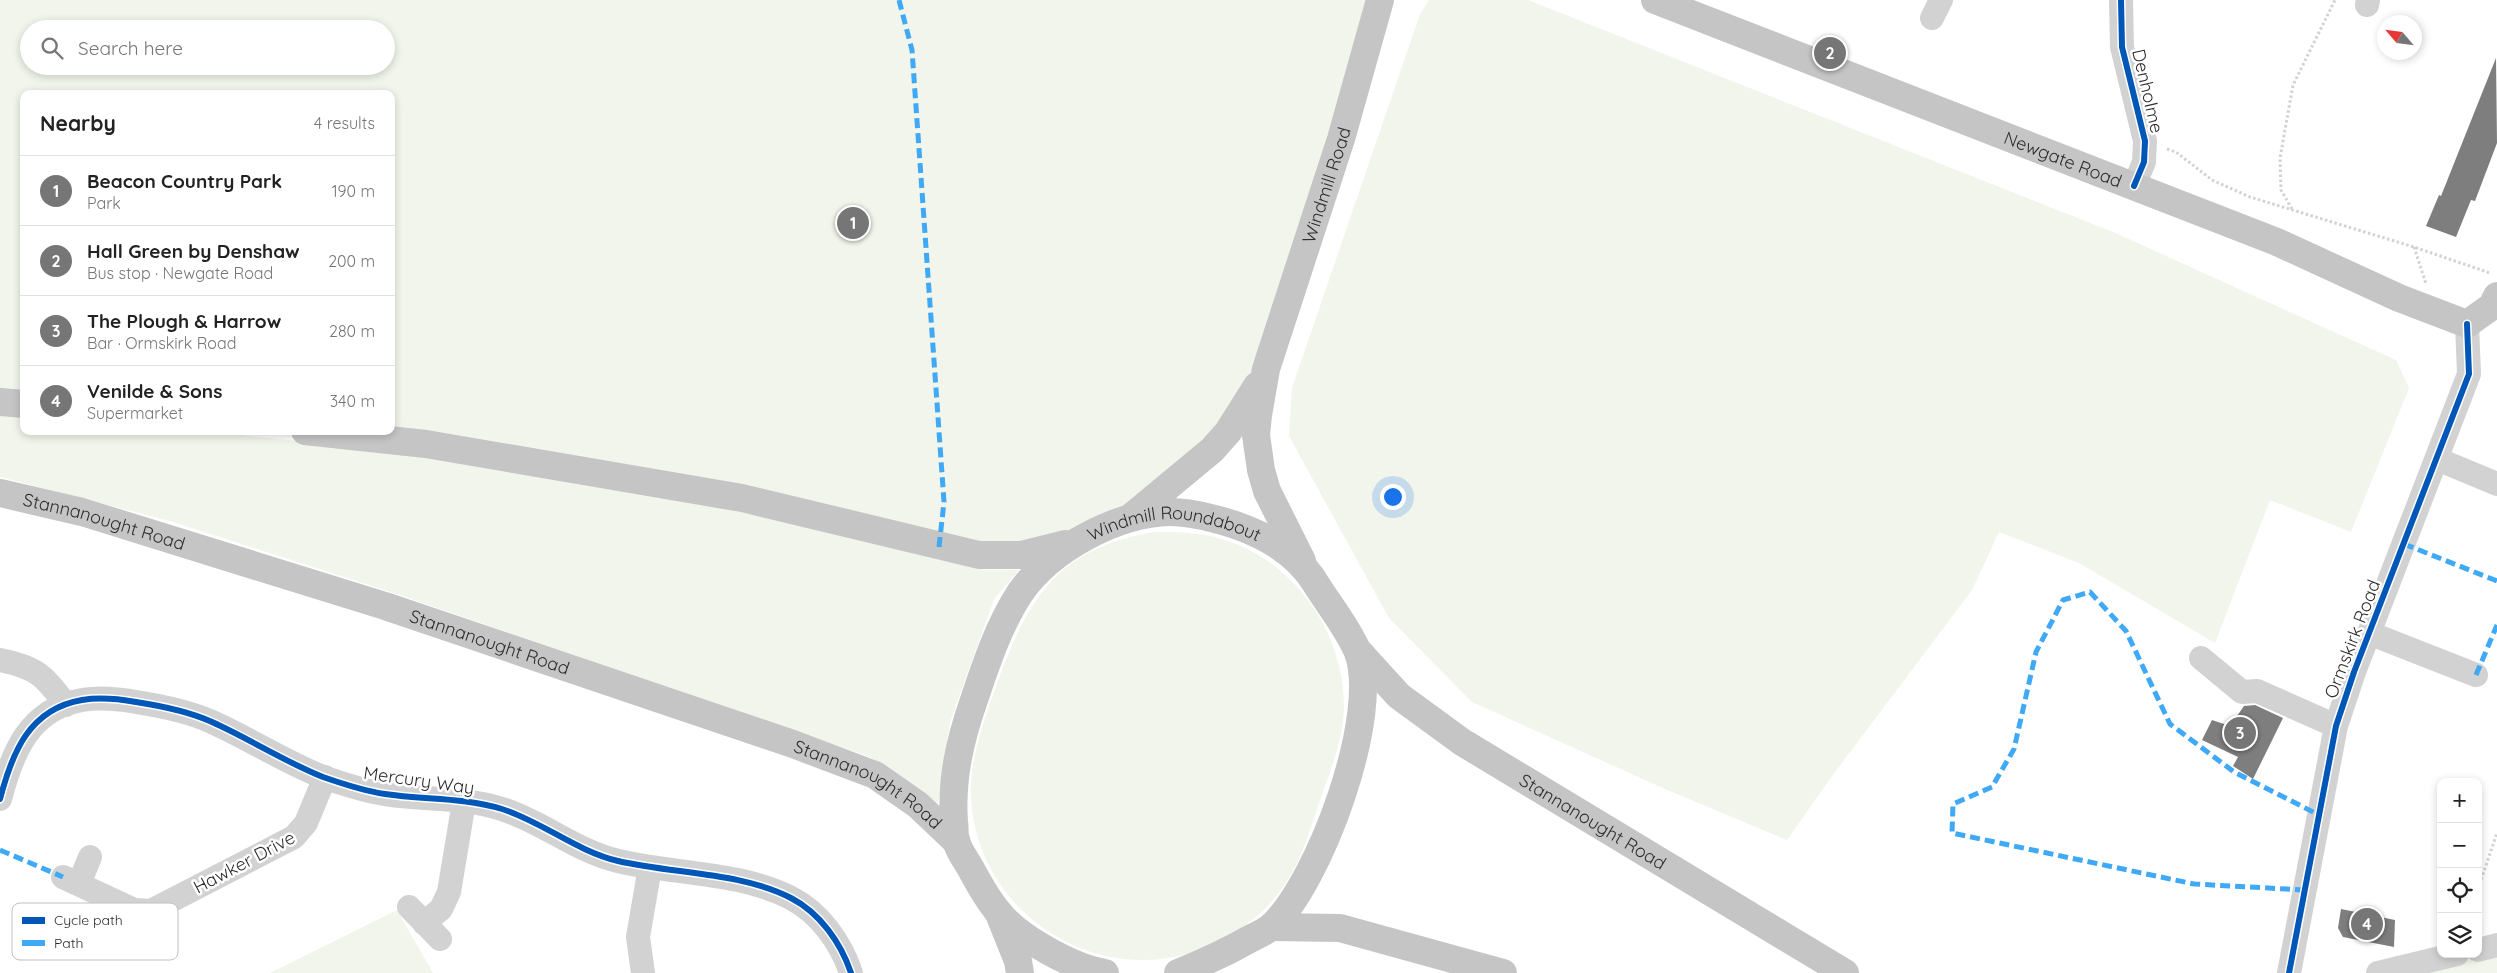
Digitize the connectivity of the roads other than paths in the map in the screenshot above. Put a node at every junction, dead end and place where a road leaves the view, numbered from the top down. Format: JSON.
{"nodes":[{"id":1,"x":1380,"y":0,"type":"edge"},
{"id":2,"x":1655,"y":0,"type":"edge"},
{"id":3,"x":2121,"y":0,"type":"edge"},
{"id":4,"x":1686,"y":6,"type":"edge"},
{"id":5,"x":2134,"y":186,"type":"junction"},
{"id":6,"x":2497,"y":296,"type":"edge"},
{"id":7,"x":2467,"y":324,"type":"junction"},
{"id":8,"x":1266,"y":368,"type":"junction"},
{"id":9,"x":0,"y":402,"type":"edge"},
{"id":10,"x":20,"y":404,"type":"edge"},
{"id":11,"x":342,"y":435,"type":"edge"},
{"id":12,"x":2437,"y":459,"type":"junction"},
{"id":13,"x":2497,"y":484,"type":"edge"},
{"id":14,"x":0,"y":493,"type":"edge"},
{"id":15,"x":1127,"y":520,"type":"junction"},
{"id":16,"x":1079,"y":540,"type":"junction"},
{"id":17,"x":1306,"y":568,"type":"junction"},
{"id":18,"x":2369,"y":633,"type":"junction"},
{"id":19,"x":1358,"y":651,"type":"junction"},
{"id":20,"x":2201,"y":658,"type":"dead end"},
{"id":21,"x":0,"y":660,"type":"edge"},
{"id":22,"x":2476,"y":675,"type":"dead end"},
{"id":23,"x":66,"y":705,"type":"junction"},
{"id":24,"x":2336,"y":726,"type":"junction"},
{"id":25,"x":324,"y":777,"type":"junction"},
{"id":26,"x":0,"y":799,"type":"edge"},
{"id":27,"x":464,"y":802,"type":"junction"},
{"id":28,"x":956,"y":841,"type":"junction"},
{"id":29,"x":90,"y":857,"type":"dead end"},
{"id":30,"x":650,"y":867,"type":"junction"},
{"id":31,"x":119,"y":903,"type":"edge"},
{"id":32,"x":167,"y":903,"type":"edge"},
{"id":33,"x":1000,"y":916,"type":"junction"},
{"id":34,"x":424,"y":923,"type":"dead end"},
{"id":35,"x":1271,"y":927,"type":"junction"},
{"id":36,"x":2497,"y":945,"type":"edge"},
{"id":37,"x":2482,"y":949,"type":"edge"},
{"id":38,"x":2440,"y":958,"type":"edge"},
{"id":39,"x":643,"y":973,"type":"edge"},
{"id":40,"x":851,"y":973,"type":"edge"},
{"id":41,"x":1020,"y":973,"type":"edge"},
{"id":42,"x":1104,"y":973,"type":"edge"},
{"id":43,"x":1178,"y":973,"type":"edge"},
{"id":44,"x":1503,"y":973,"type":"edge"},
{"id":45,"x":1845,"y":973,"type":"edge"},
{"id":46,"x":2288,"y":973,"type":"edge"},
{"id":47,"x":2378,"y":973,"type":"edge"}],
"edges":[{"from":1,"to":8,"type":"main road","name":"Windmill Road"},
{"from":2,"to":4,"type":"main road","name":"Newgate Road"},
{"from":3,"to":5,"type":"street","name":"Denholme"},
{"from":4,"to":5,"type":"main road","name":"Newgate Road"},
{"from":5,"to":7,"type":"main road","name":"Newgate Road"},
{"from":6,"to":7,"type":"main road"},
{"from":7,"to":12,"type":"street","name":"Ormskirk Road"},
{"from":8,"to":15,"type":"main road","name":"Windmill Road"},
{"from":8,"to":17,"type":"main road","name":"Windmill Road"},
{"from":9,"to":10,"type":"main road"},
{"from":11,"to":16,"type":"main road"},
{"from":12,"to":13,"type":"street"},
{"from":12,"to":18,"type":"street","name":"Ormskirk Road"},
{"from":14,"to":28,"type":"main road","name":"Stannanought Road"},
{"from":15,"to":16,"type":"main road","name":"Windmill Roundabout"},
{"from":15,"to":17,"type":"main road","name":"Windmill Roundabout"},
{"from":16,"to":28,"type":"main road","name":"Windmill Roundabout"},
{"from":17,"to":19,"type":"main road","name":"Windmill Roundabout"},
{"from":18,"to":22,"type":"street"},
{"from":18,"to":24,"type":"street","name":"Ormskirk Road"},
{"from":19,"to":35,"type":"main road","name":"Windmill Roundabout"},
{"from":19,"to":45,"type":"main road","name":"Stannanought Road"},
{"from":20,"to":24,"type":"street"},
{"from":21,"to":23,"type":"street"},
{"from":23,"to":25,"type":"street","name":"Mercury Way"},
{"from":23,"to":26,"type":"street","name":"Mercury Way"},
{"from":24,"to":46,"type":"street","name":"Ormskirk Road"},
{"from":25,"to":27,"type":"street","name":"Mercury Way"},
{"from":25,"to":32,"type":"street","name":"Hawker Drive"},
{"from":27,"to":30,"type":"street","name":"Mercury Way"},
{"from":27,"to":34,"type":"street"},
{"from":28,"to":33,"type":"main road","name":"Windmill Roundabout"},
{"from":29,"to":31,"type":"street","name":"Hawker Drive"},
{"from":30,"to":39,"type":"street"},
{"from":30,"to":40,"type":"street","name":"Mercury Way"},
{"from":33,"to":41,"type":"main road"},
{"from":33,"to":42,"type":"main road","name":"Windmill Roundabout"},
{"from":35,"to":43,"type":"main road","name":"Windmill Roundabout"},
{"from":35,"to":44,"type":"main road"},
{"from":36,"to":37,"type":"street"},
{"from":38,"to":47,"type":"street"}]}
